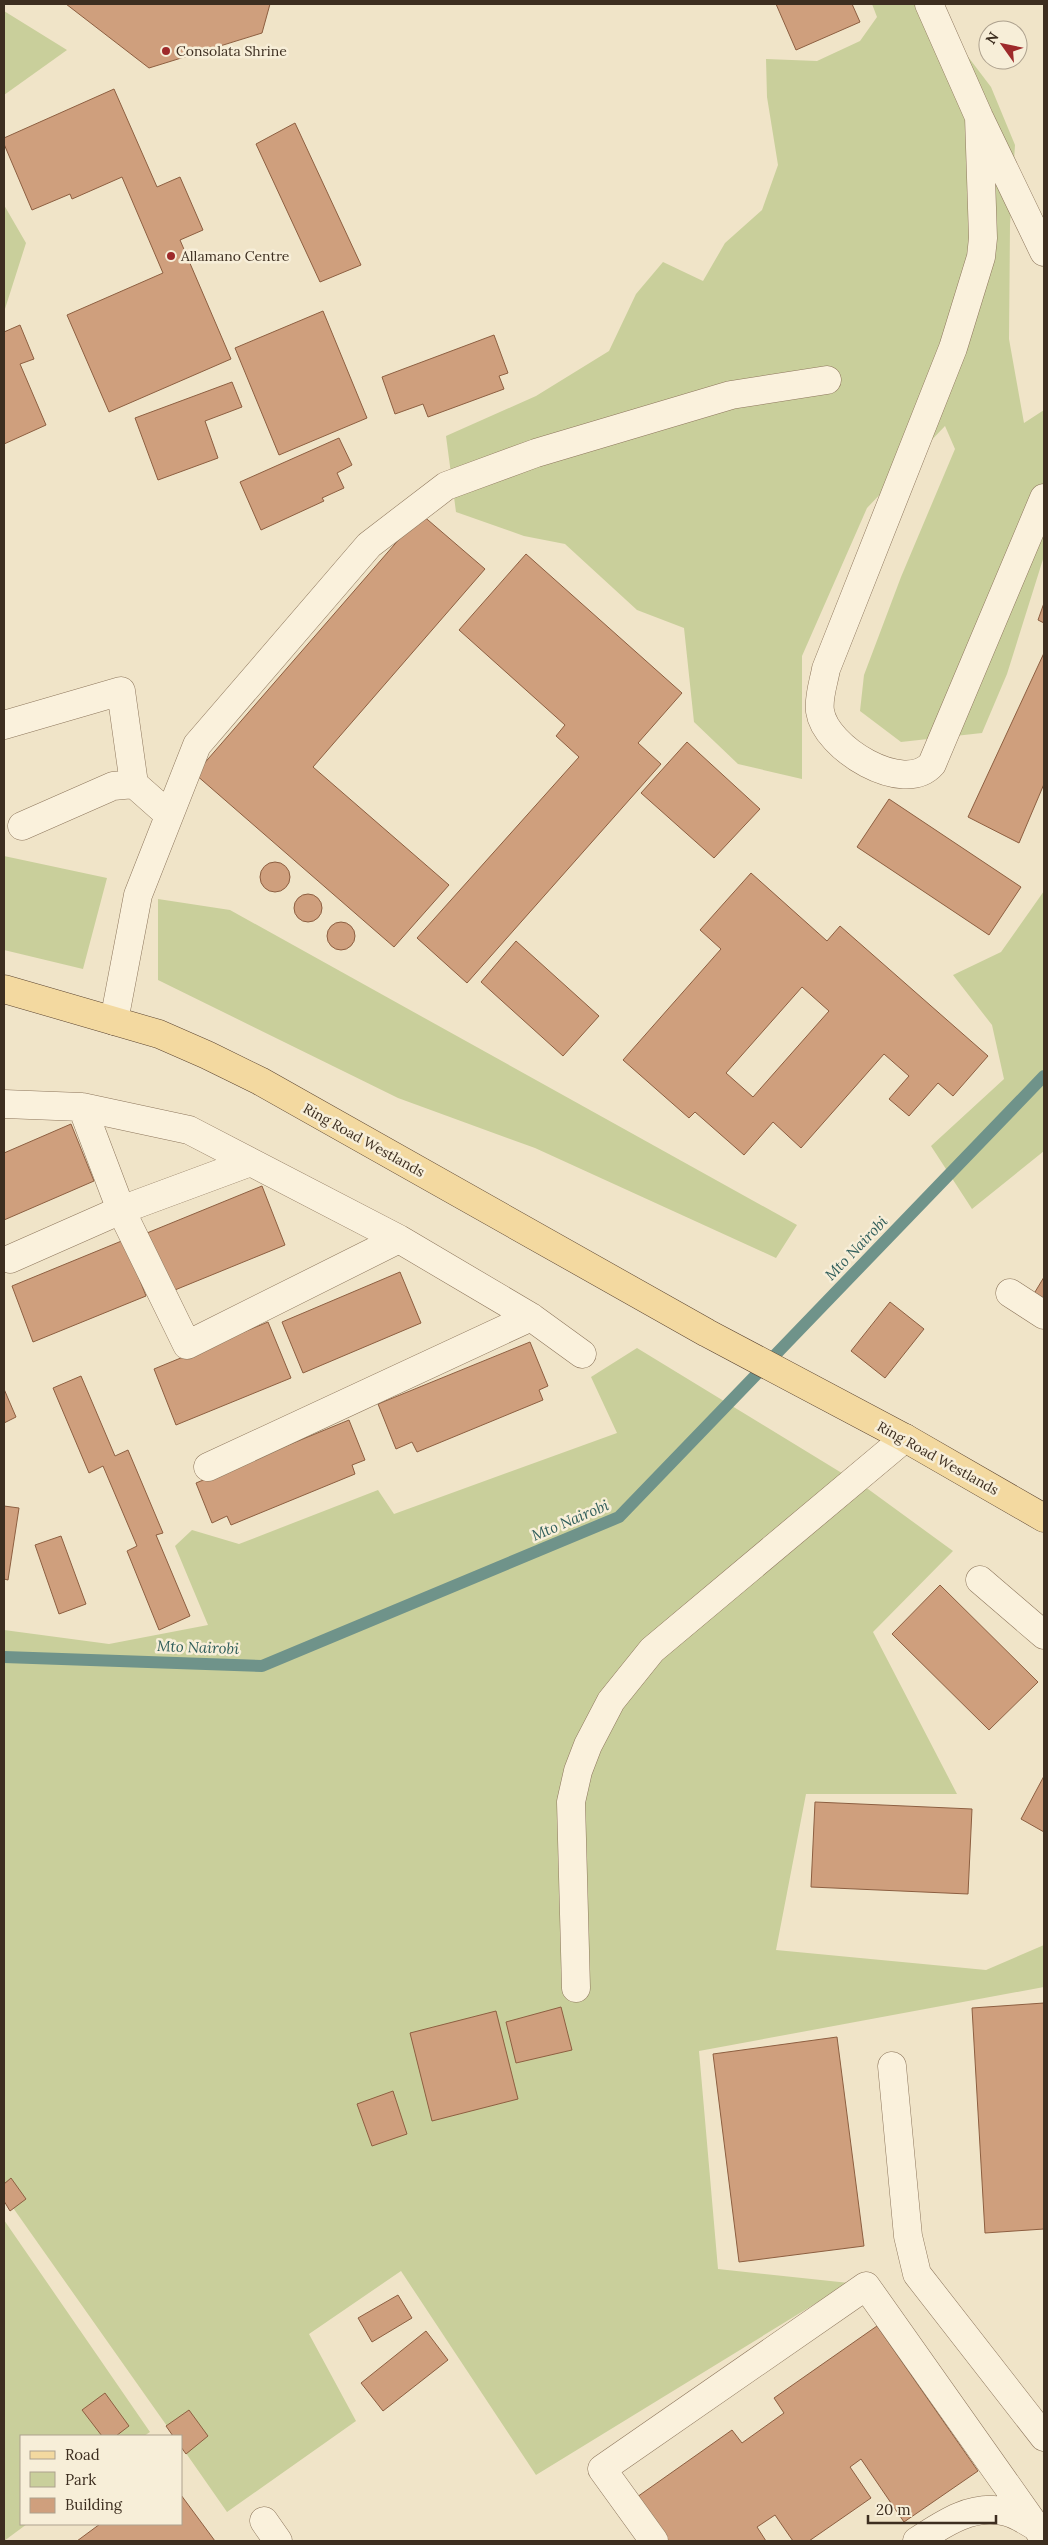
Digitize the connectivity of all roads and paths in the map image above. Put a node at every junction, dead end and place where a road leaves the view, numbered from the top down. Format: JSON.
{"nodes":[{"id":1,"x":929,"y":4,"type":"edge"},
{"id":2,"x":980,"y":117,"type":"junction"},
{"id":3,"x":1044,"y":252,"type":"edge"},
{"id":4,"x":826,"y":380,"type":"dead end"},
{"id":5,"x":1044,"y":498,"type":"edge"},
{"id":6,"x":4,"y":725,"type":"edge"},
{"id":7,"x":134,"y":784,"type":"junction"},
{"id":8,"x":169,"y":815,"type":"junction"},
{"id":9,"x":22,"y":826,"type":"dead end"},
{"id":10,"x":4,"y":989,"type":"edge"},
{"id":11,"x":114,"y":1021,"type":"junction"},
{"id":12,"x":4,"y":1104,"type":"edge"},
{"id":13,"x":82,"y":1107,"type":"junction"},
{"id":14,"x":248,"y":1163,"type":"junction"},
{"id":15,"x":121,"y":1210,"type":"junction"},
{"id":16,"x":398,"y":1239,"type":"junction"},
{"id":17,"x":10,"y":1260,"type":"dead end"},
{"id":18,"x":1010,"y":1293,"type":"dead end"},
{"id":19,"x":1044,"y":1315,"type":"edge"},
{"id":20,"x":531,"y":1317,"type":"junction"},
{"id":21,"x":582,"y":1354,"type":"dead end"},
{"id":22,"x":905,"y":1438,"type":"junction"},
{"id":23,"x":208,"y":1467,"type":"dead end"},
{"id":24,"x":1044,"y":1518,"type":"edge"},
{"id":25,"x":980,"y":1580,"type":"dead end"},
{"id":26,"x":1044,"y":1635,"type":"edge"},
{"id":27,"x":576,"y":1988,"type":"dead end"},
{"id":28,"x":892,"y":2066,"type":"dead end"},
{"id":29,"x":1044,"y":2437,"type":"edge"},
{"id":30,"x":1040,"y":2532,"type":"edge"},
{"id":31,"x":654,"y":2541,"type":"edge"},
{"id":32,"x":918,"y":2541,"type":"edge"}],
"edges":[{"from":1,"to":2,"type":"street"},
{"from":2,"to":3,"type":"street"},
{"from":2,"to":5,"type":"street"},
{"from":4,"to":8,"type":"street"},
{"from":6,"to":7,"type":"street"},
{"from":7,"to":8,"type":"street"},
{"from":7,"to":9,"type":"street"},
{"from":8,"to":11,"type":"street"},
{"from":10,"to":11,"type":"main road","name":"Ring Road Westlands"},
{"from":11,"to":22,"type":"main road","name":"Ring Road Westlands"},
{"from":12,"to":13,"type":"street"},
{"from":13,"to":14,"type":"street"},
{"from":13,"to":15,"type":"street"},
{"from":14,"to":15,"type":"street"},
{"from":14,"to":16,"type":"street"},
{"from":15,"to":16,"type":"street"},
{"from":15,"to":17,"type":"street"},
{"from":16,"to":20,"type":"street"},
{"from":18,"to":19,"type":"street"},
{"from":20,"to":21,"type":"street"},
{"from":20,"to":23,"type":"street"},
{"from":22,"to":24,"type":"main road","name":"Ring Road Westlands"},
{"from":22,"to":27,"type":"street"},
{"from":25,"to":26,"type":"street"},
{"from":28,"to":29,"type":"street"},
{"from":30,"to":31,"type":"street"},
{"from":30,"to":32,"type":"street"}]}
